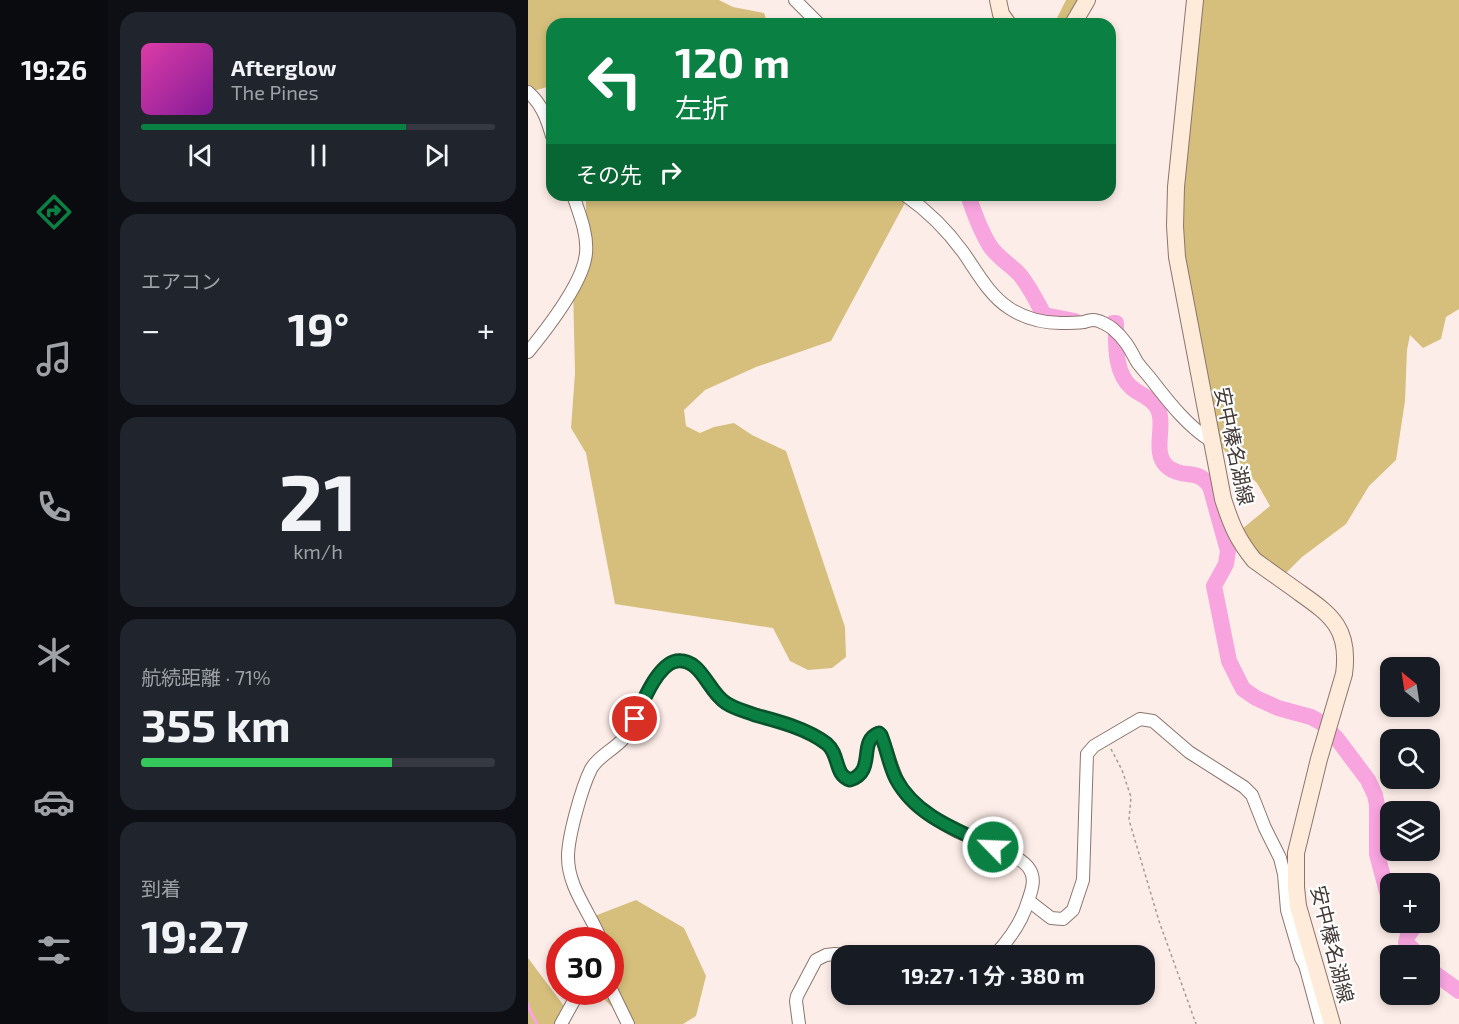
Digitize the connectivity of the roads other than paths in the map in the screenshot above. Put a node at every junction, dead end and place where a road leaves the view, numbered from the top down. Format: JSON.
{"nodes":[{"id":1,"x":795,"y":0,"type":"edge"},
{"id":2,"x":998,"y":0,"type":"edge"},
{"id":3,"x":1087,"y":0,"type":"edge"},
{"id":4,"x":1195,"y":0,"type":"edge"},
{"id":5,"x":813,"y":18,"type":"edge"},
{"id":6,"x":1004,"y":18,"type":"edge"},
{"id":7,"x":1076,"y":18,"type":"edge"},
{"id":8,"x":528,"y":92,"type":"edge"},
{"id":9,"x":546,"y":115,"type":"edge"},
{"id":10,"x":575,"y":201,"type":"edge"},
{"id":11,"x":913,"y":201,"type":"edge"},
{"id":12,"x":528,"y":352,"type":"edge"},
{"id":13,"x":1211,"y":441,"type":"junction"},
{"id":14,"x":1029,"y":901,"type":"junction"},
{"id":15,"x":595,"y":927,"type":"edge"},
{"id":16,"x":1003,"y":945,"type":"edge"},
{"id":17,"x":831,"y":955,"type":"edge"},
{"id":18,"x":1310,"y":964,"type":"junction"},
{"id":19,"x":571,"y":1005,"type":"edge"},
{"id":20,"x":619,"y":1005,"type":"edge"},
{"id":21,"x":561,"y":1024,"type":"edge"},
{"id":22,"x":628,"y":1024,"type":"edge"},
{"id":23,"x":799,"y":1024,"type":"edge"},
{"id":24,"x":1321,"y":1024,"type":"edge"},
{"id":25,"x":1332,"y":1024,"type":"edge"}],
"edges":[{"from":1,"to":5,"type":"street"},
{"from":2,"to":6,"type":"main road"},
{"from":3,"to":7,"type":"main road"},
{"from":4,"to":13,"type":"main road","name":"安中榛名湖線"},
{"from":8,"to":9,"type":"street"},
{"from":10,"to":12,"type":"street"},
{"from":11,"to":13,"type":"street"},
{"from":13,"to":18,"type":"main road","name":"安中榛名湖線"},
{"from":14,"to":15,"type":"street"},
{"from":14,"to":16,"type":"street"},
{"from":14,"to":18,"type":"street"},
{"from":17,"to":23,"type":"street"},
{"from":18,"to":24,"type":"street"},
{"from":18,"to":25,"type":"main road","name":"安中榛名湖線"},
{"from":19,"to":21,"type":"street"},
{"from":20,"to":22,"type":"street"}]}
